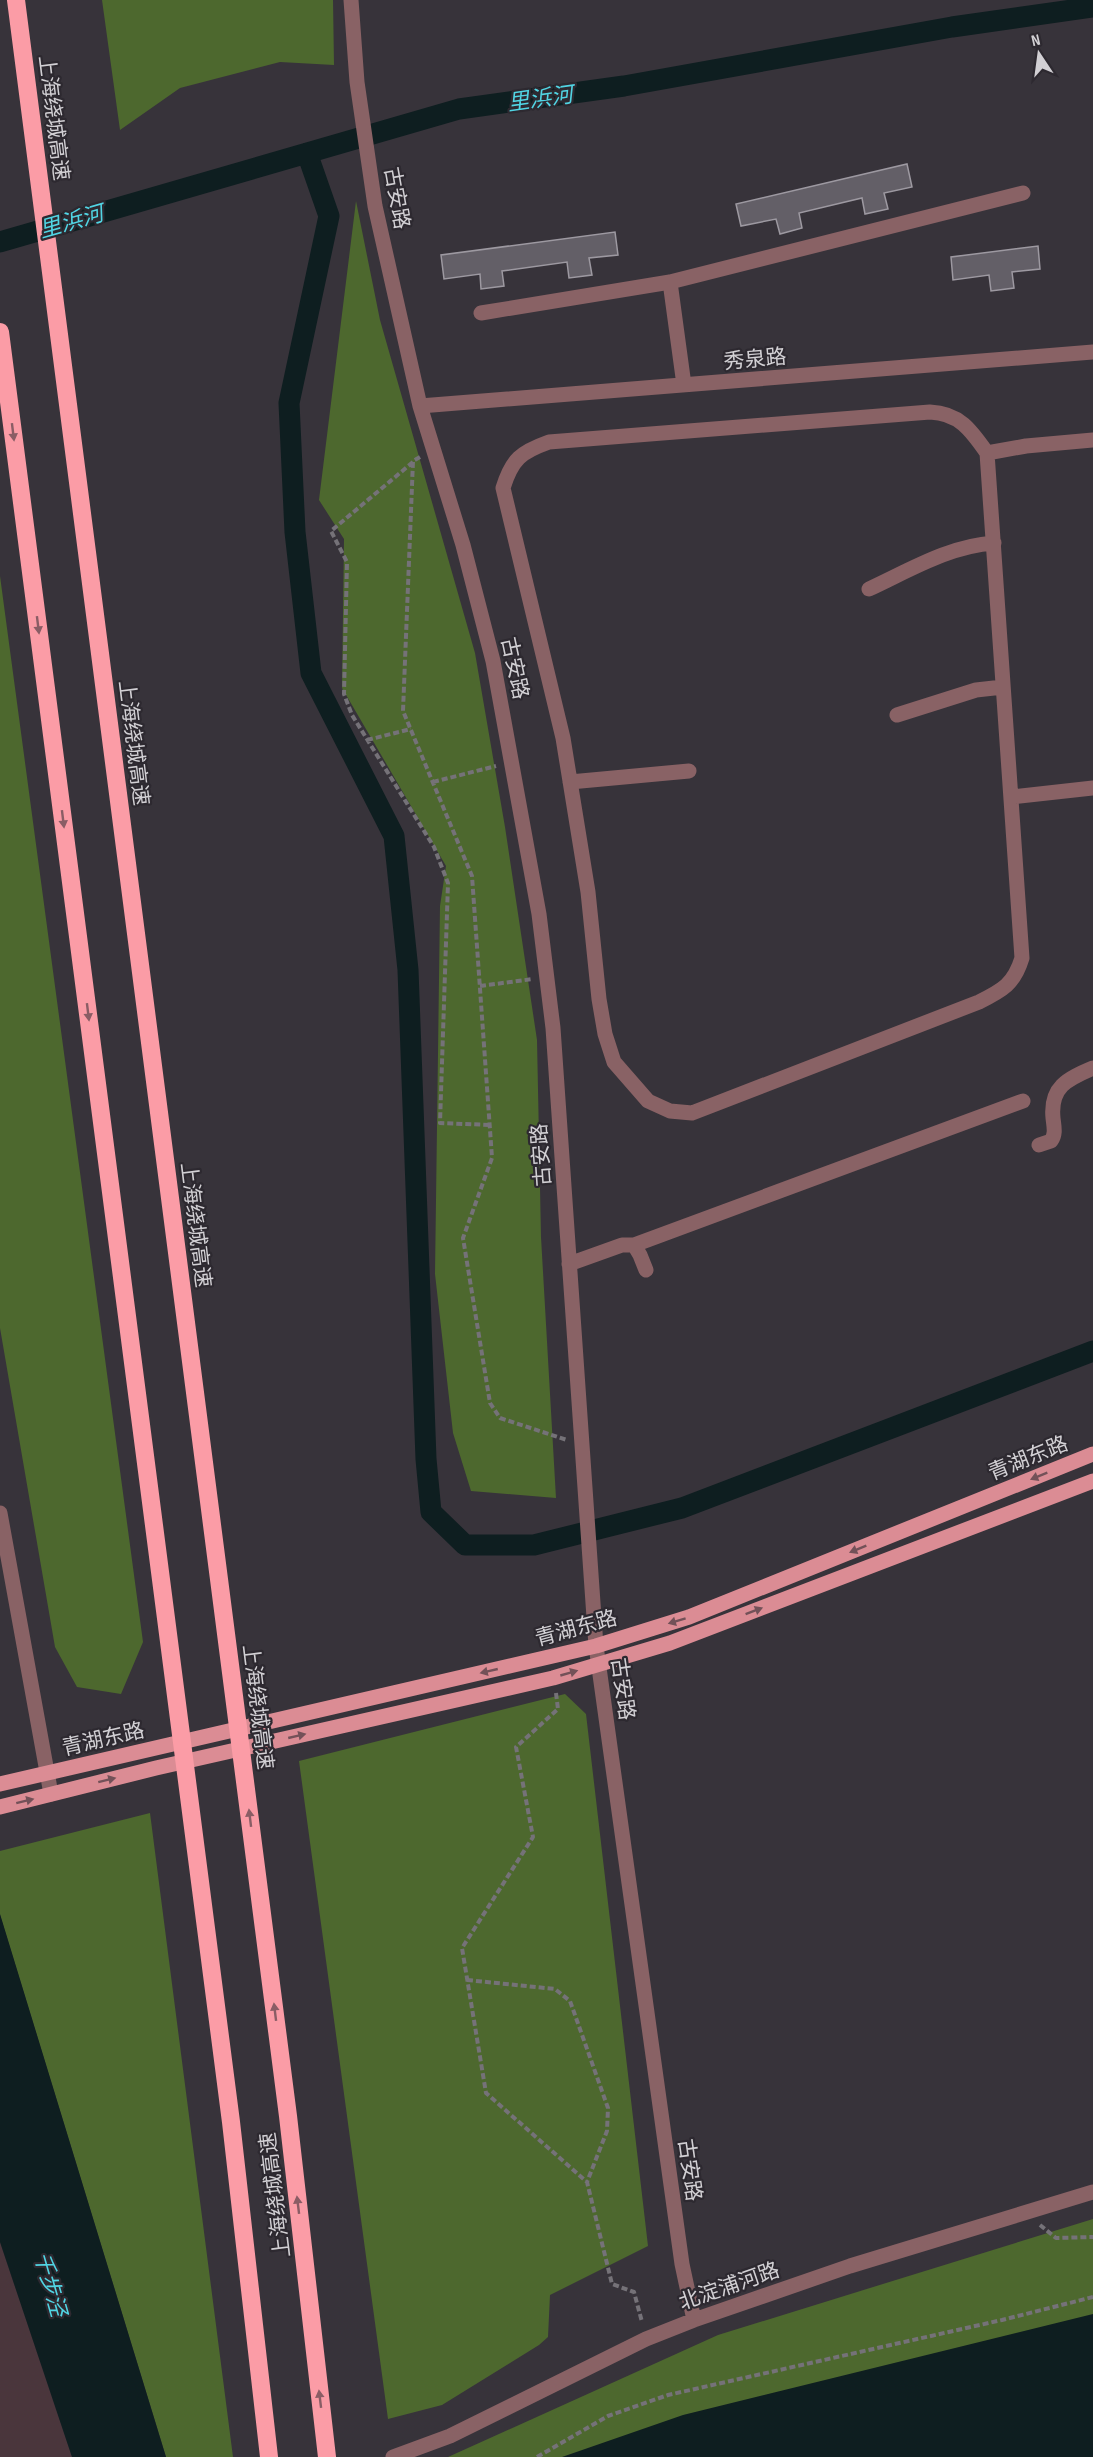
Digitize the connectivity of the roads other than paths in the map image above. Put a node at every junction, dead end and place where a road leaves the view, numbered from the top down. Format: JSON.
{"nodes":[{"id":1,"x":16,"y":0,"type":"edge"},
{"id":2,"x":351,"y":0,"type":"edge"},
{"id":3,"x":1023,"y":193,"type":"dead end"},
{"id":4,"x":670,"y":282,"type":"junction"},
{"id":5,"x":481,"y":313,"type":"dead end"},
{"id":6,"x":0,"y":332,"type":"edge"},
{"id":7,"x":1093,"y":352,"type":"edge"},
{"id":8,"x":684,"y":385,"type":"junction"},
{"id":9,"x":420,"y":406,"type":"junction"},
{"id":10,"x":1093,"y":440,"type":"edge"},
{"id":11,"x":987,"y":453,"type":"junction"},
{"id":12,"x":994,"y":543,"type":"junction"},
{"id":13,"x":869,"y":589,"type":"dead end"},
{"id":14,"x":1003,"y":687,"type":"junction"},
{"id":15,"x":897,"y":715,"type":"dead end"},
{"id":16,"x":689,"y":771,"type":"dead end"},
{"id":17,"x":570,"y":782,"type":"junction"},
{"id":18,"x":1093,"y":789,"type":"edge"},
{"id":19,"x":1011,"y":796,"type":"junction"},
{"id":20,"x":1093,"y":1068,"type":"edge"},
{"id":21,"x":1023,"y":1101,"type":"dead end"},
{"id":22,"x":1040,"y":1145,"type":"dead end"},
{"id":23,"x":633,"y":1245,"type":"junction"},
{"id":24,"x":569,"y":1264,"type":"junction"},
{"id":25,"x":646,"y":1270,"type":"dead end"},
{"id":26,"x":1093,"y":1454,"type":"edge"},
{"id":27,"x":1093,"y":1481,"type":"edge"},
{"id":28,"x":0,"y":1513,"type":"edge"},
{"id":29,"x":596,"y":1646,"type":"junction"},
{"id":30,"x":598,"y":1665,"type":"junction"},
{"id":31,"x":48,"y":1773,"type":"junction"},
{"id":32,"x":0,"y":1784,"type":"edge"},
{"id":33,"x":51,"y":1794,"type":"junction"},
{"id":34,"x":0,"y":1807,"type":"edge"},
{"id":35,"x":1093,"y":2192,"type":"edge"},
{"id":36,"x":694,"y":2320,"type":"junction"},
{"id":37,"x":269,"y":2457,"type":"edge"},
{"id":38,"x":327,"y":2457,"type":"edge"},
{"id":39,"x":393,"y":2457,"type":"edge"}],
"edges":[{"from":38,"to":1,"type":"highway","name":"上海绕城高速","one_way":true},
{"from":2,"to":9,"type":"street","name":"古安路"},
{"from":3,"to":4,"type":"street"},
{"from":4,"to":5,"type":"street"},
{"from":4,"to":8,"type":"street"},
{"from":6,"to":37,"type":"highway","name":"上海绕城高速","one_way":true},
{"from":7,"to":8,"type":"street","name":"秀泉路"},
{"from":8,"to":9,"type":"street","name":"秀泉路"},
{"from":9,"to":24,"type":"street","name":"古安路"},
{"from":10,"to":11,"type":"street"},
{"from":11,"to":12,"type":"street"},
{"from":11,"to":17,"type":"street"},
{"from":12,"to":13,"type":"street"},
{"from":12,"to":14,"type":"street"},
{"from":14,"to":15,"type":"street"},
{"from":14,"to":19,"type":"street"},
{"from":16,"to":17,"type":"street"},
{"from":17,"to":19,"type":"street"},
{"from":18,"to":19,"type":"street"},
{"from":20,"to":22,"type":"street"},
{"from":21,"to":23,"type":"street"},
{"from":23,"to":24,"type":"street"},
{"from":23,"to":25,"type":"street"},
{"from":24,"to":29,"type":"street","name":"古安路"},
{"from":26,"to":29,"type":"main road","name":"青湖东路","one_way":true},
{"from":30,"to":27,"type":"main road","name":"青湖东路","one_way":true},
{"from":28,"to":31,"type":"street"},
{"from":29,"to":30,"type":"street","name":"古安路"},
{"from":29,"to":31,"type":"main road","name":"青湖东路","one_way":true},
{"from":33,"to":30,"type":"main road","name":"青湖东路","one_way":true},
{"from":30,"to":36,"type":"street","name":"古安路"},
{"from":31,"to":32,"type":"main road","name":"青湖东路"},
{"from":31,"to":33,"type":"street"},
{"from":34,"to":33,"type":"main road","name":"青湖东路","one_way":true},
{"from":35,"to":36,"type":"street","name":"北淀浦河路"},
{"from":36,"to":39,"type":"street","name":"北淀浦河路"}]}
